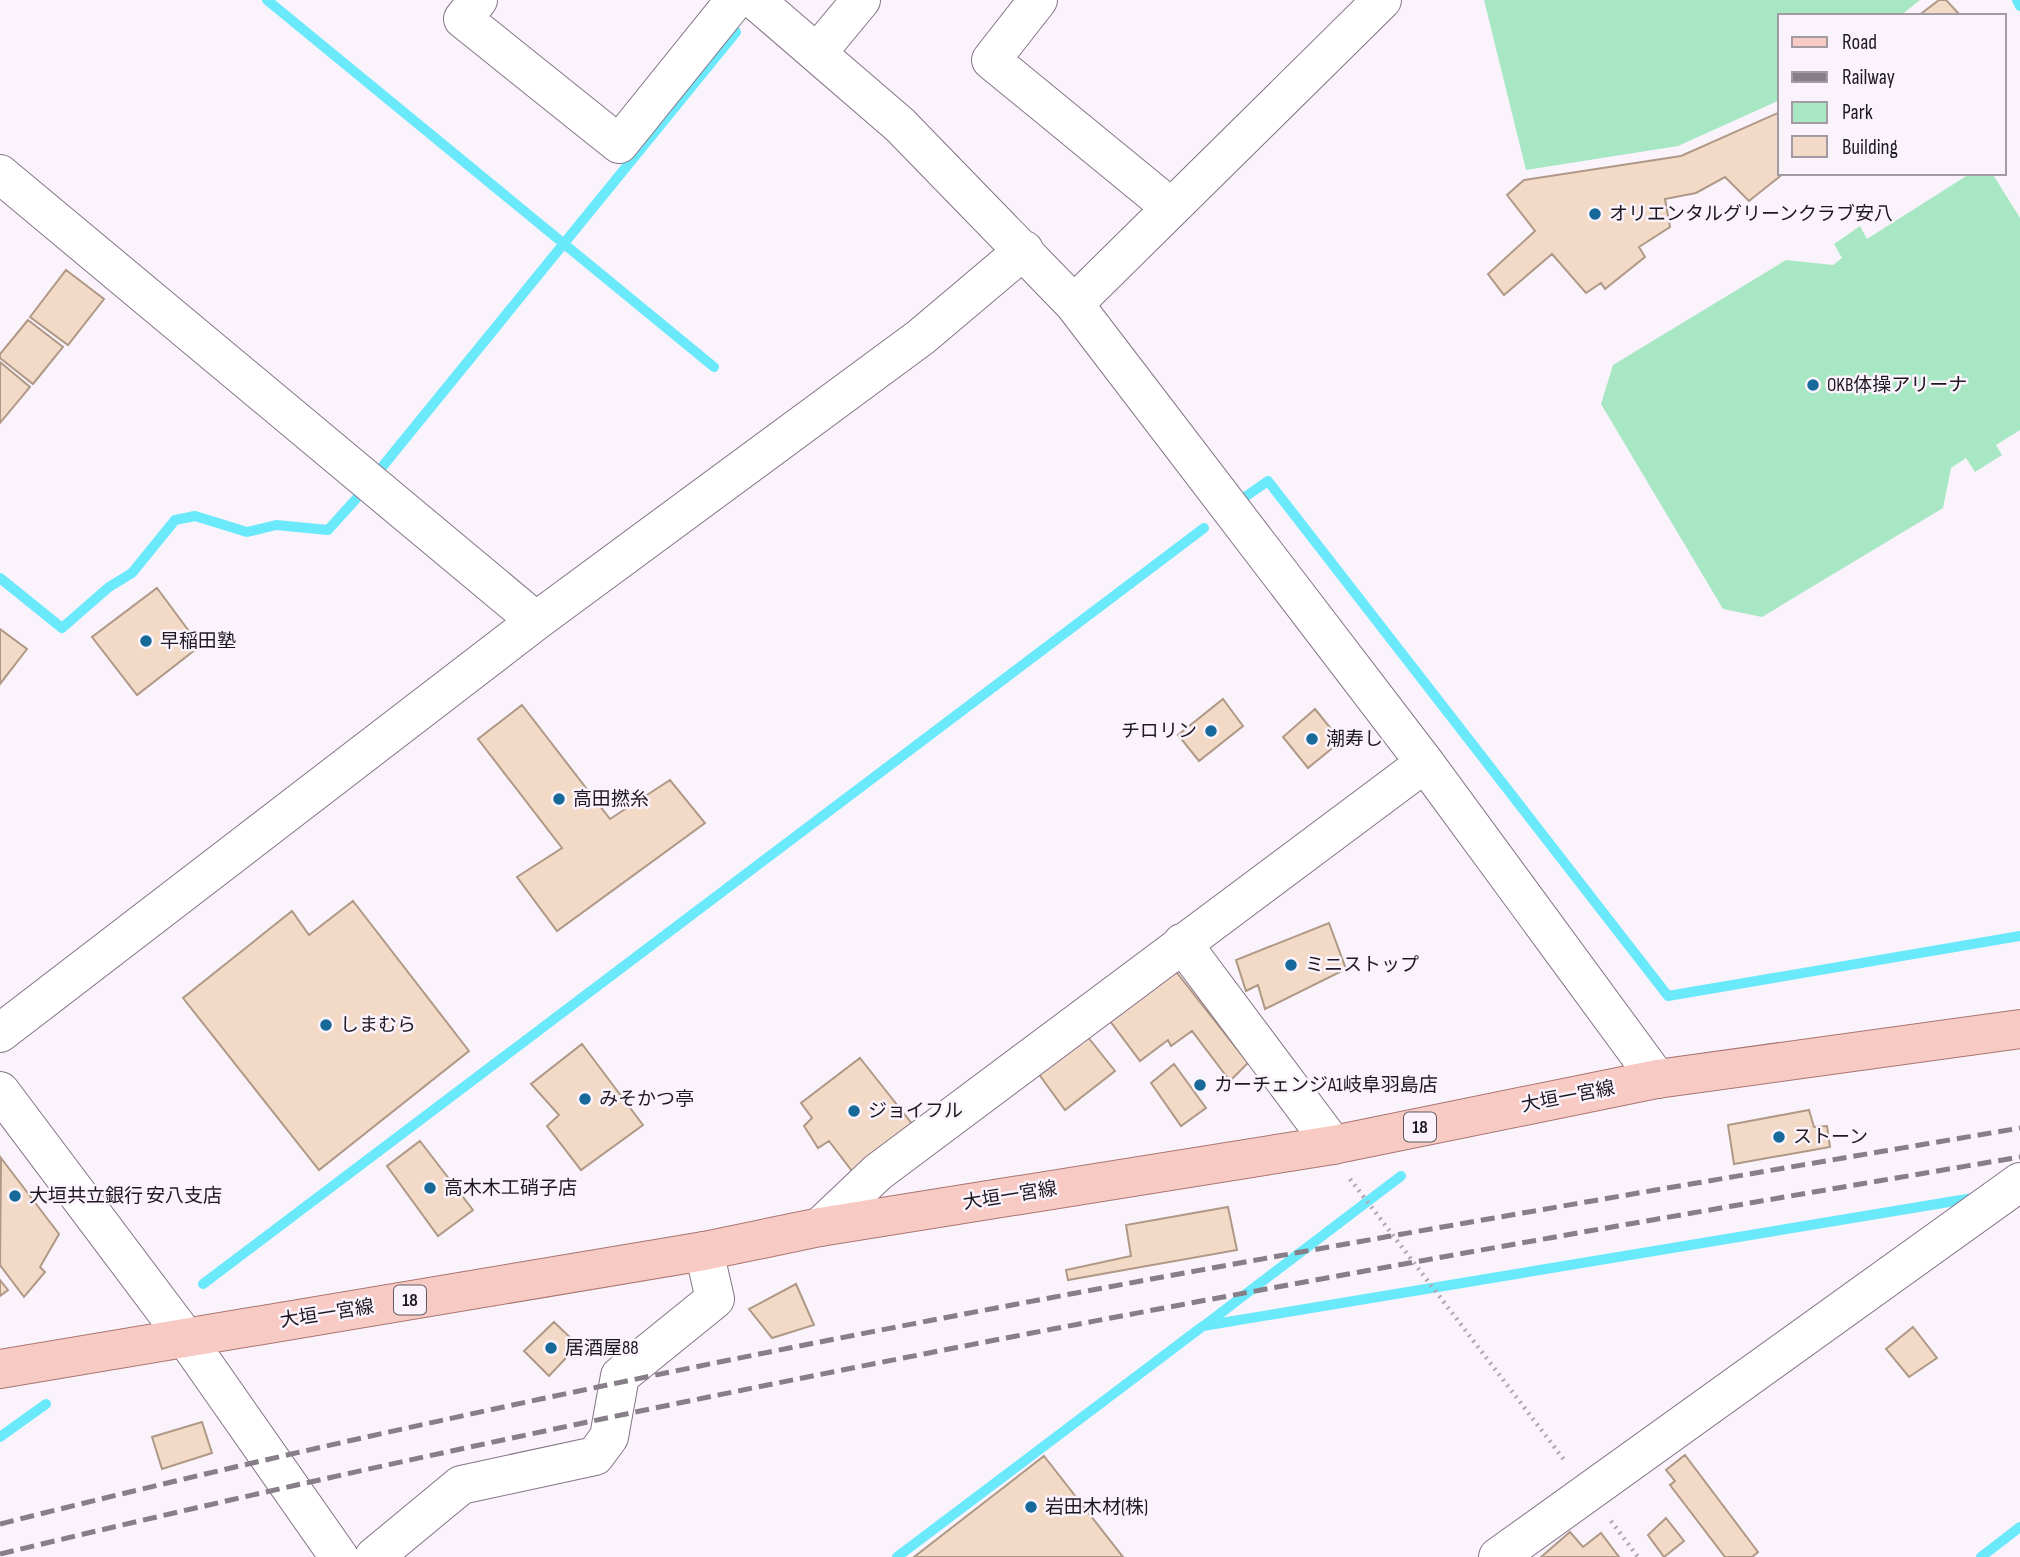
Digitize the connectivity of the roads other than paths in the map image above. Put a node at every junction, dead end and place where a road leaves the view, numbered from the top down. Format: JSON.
{"nodes":[{"id":1,"x":478,"y":0,"type":"edge"},
{"id":2,"x":736,"y":0,"type":"edge"},
{"id":3,"x":755,"y":0,"type":"edge"},
{"id":4,"x":861,"y":0,"type":"edge"},
{"id":5,"x":1038,"y":0,"type":"edge"},
{"id":6,"x":1382,"y":0,"type":"edge"},
{"id":7,"x":817,"y":53,"type":"junction"},
{"id":8,"x":0,"y":174,"type":"edge"},
{"id":9,"x":1169,"y":206,"type":"junction"},
{"id":10,"x":1024,"y":250,"type":"junction"},
{"id":11,"x":1074,"y":304,"type":"junction"},
{"id":12,"x":536,"y":621,"type":"junction"},
{"id":13,"x":1425,"y":763,"type":"junction"},
{"id":14,"x":1182,"y":943,"type":"junction"},
{"id":15,"x":2020,"y":1029,"type":"edge"},
{"id":16,"x":0,"y":1033,"type":"edge"},
{"id":17,"x":1657,"y":1079,"type":"junction"},
{"id":18,"x":0,"y":1091,"type":"edge"},
{"id":19,"x":1333,"y":1145,"type":"junction"},
{"id":20,"x":2020,"y":1182,"type":"edge"},
{"id":21,"x":820,"y":1227,"type":"junction"},
{"id":22,"x":704,"y":1251,"type":"junction"},
{"id":23,"x":185,"y":1337,"type":"junction"},
{"id":24,"x":0,"y":1369,"type":"edge"},
{"id":25,"x":339,"y":1557,"type":"edge"},
{"id":26,"x":374,"y":1557,"type":"edge"},
{"id":27,"x":1498,"y":1557,"type":"edge"}],
"edges":[{"from":1,"to":2,"type":"street"},
{"from":3,"to":7,"type":"street"},
{"from":4,"to":7,"type":"street"},
{"from":5,"to":9,"type":"street"},
{"from":6,"to":9,"type":"street"},
{"from":7,"to":10,"type":"street"},
{"from":8,"to":12,"type":"street"},
{"from":9,"to":11,"type":"street"},
{"from":10,"to":11,"type":"street"},
{"from":10,"to":12,"type":"street"},
{"from":11,"to":13,"type":"street"},
{"from":12,"to":16,"type":"street"},
{"from":13,"to":14,"type":"street"},
{"from":13,"to":17,"type":"street"},
{"from":14,"to":19,"type":"street"},
{"from":14,"to":21,"type":"street"},
{"from":15,"to":17,"type":"main road","name":"大垣一宮線","number":"18"},
{"from":17,"to":19,"type":"main road","name":"大垣一宮線","number":"18"},
{"from":18,"to":23,"type":"street"},
{"from":19,"to":21,"type":"main road","name":"大垣一宮線","number":"18"},
{"from":20,"to":27,"type":"street"},
{"from":21,"to":22,"type":"main road","name":"大垣一宮線","number":"18"},
{"from":22,"to":23,"type":"main road","name":"大垣一宮線","number":"18"},
{"from":22,"to":26,"type":"street"},
{"from":23,"to":24,"type":"main road","name":"大垣一宮線","number":"18"},
{"from":23,"to":25,"type":"street"}]}
